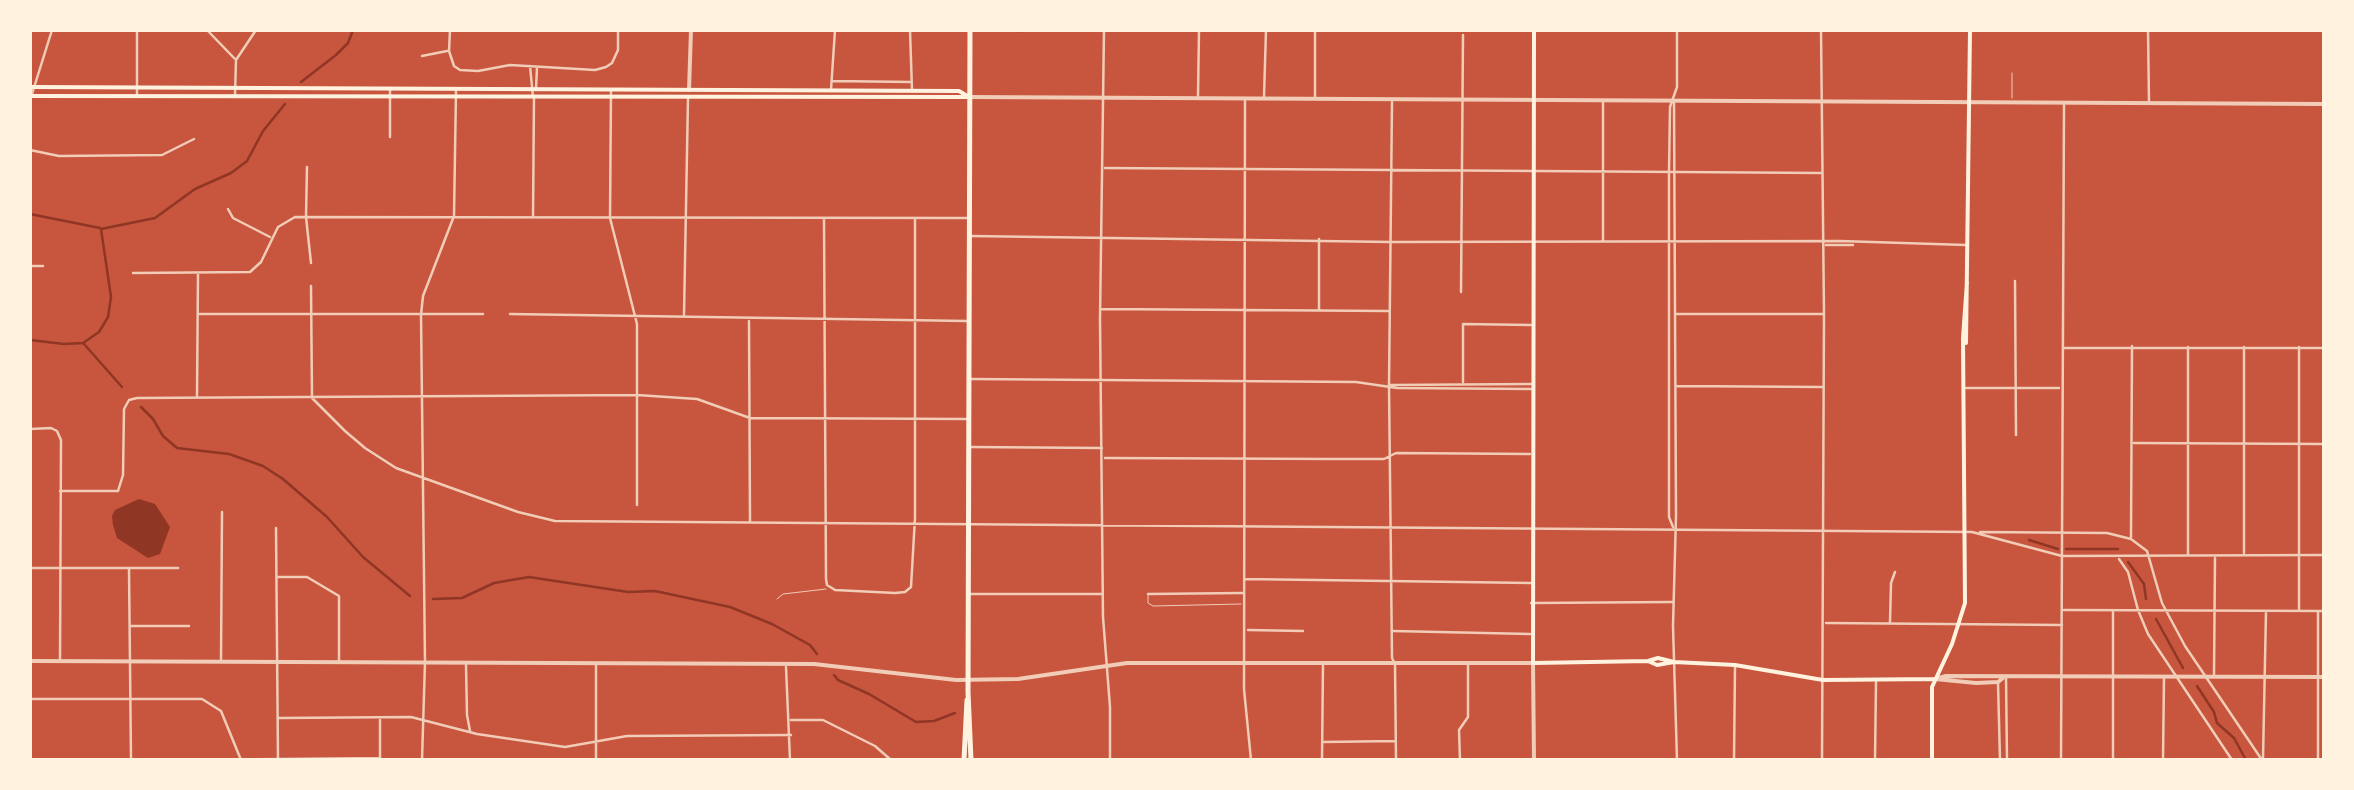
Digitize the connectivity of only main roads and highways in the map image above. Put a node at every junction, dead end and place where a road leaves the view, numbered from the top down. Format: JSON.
{"nodes":[{"id":1,"x":970,"y":30,"type":"edge"},
{"id":2,"x":1534,"y":30,"type":"edge"},
{"id":3,"x":1970,"y":30,"type":"edge"},
{"id":4,"x":33,"y":88,"type":"edge"},
{"id":5,"x":312,"y":88,"type":"junction"},
{"id":6,"x":779,"y":91,"type":"junction"},
{"id":7,"x":830,"y":91,"type":"junction"},
{"id":8,"x":311,"y":97,"type":"junction"},
{"id":9,"x":969,"y":97,"type":"junction"},
{"id":10,"x":31,"y":98,"type":"edge"},
{"id":11,"x":777,"y":98,"type":"junction"},
{"id":12,"x":829,"y":99,"type":"junction"},
{"id":13,"x":1935,"y":679,"type":"junction"},
{"id":14,"x":968,"y":760,"type":"edge"},
{"id":15,"x":1932,"y":760,"type":"edge"}],
"edges":[{"from":1,"to":9,"type":"main road"},
{"from":2,"to":13,"type":"main road"},
{"from":3,"to":13,"type":"main road"},
{"from":4,"to":5,"type":"main road"},
{"from":5,"to":6,"type":"main road"},
{"from":5,"to":8,"type":"main road"},
{"from":6,"to":7,"type":"main road"},
{"from":6,"to":11,"type":"main road"},
{"from":7,"to":9,"type":"main road"},
{"from":7,"to":12,"type":"main road"},
{"from":8,"to":10,"type":"main road"},
{"from":8,"to":11,"type":"main road"},
{"from":9,"to":12,"type":"main road"},
{"from":9,"to":14,"type":"main road"},
{"from":11,"to":12,"type":"main road"},
{"from":13,"to":15,"type":"main road"}]}
